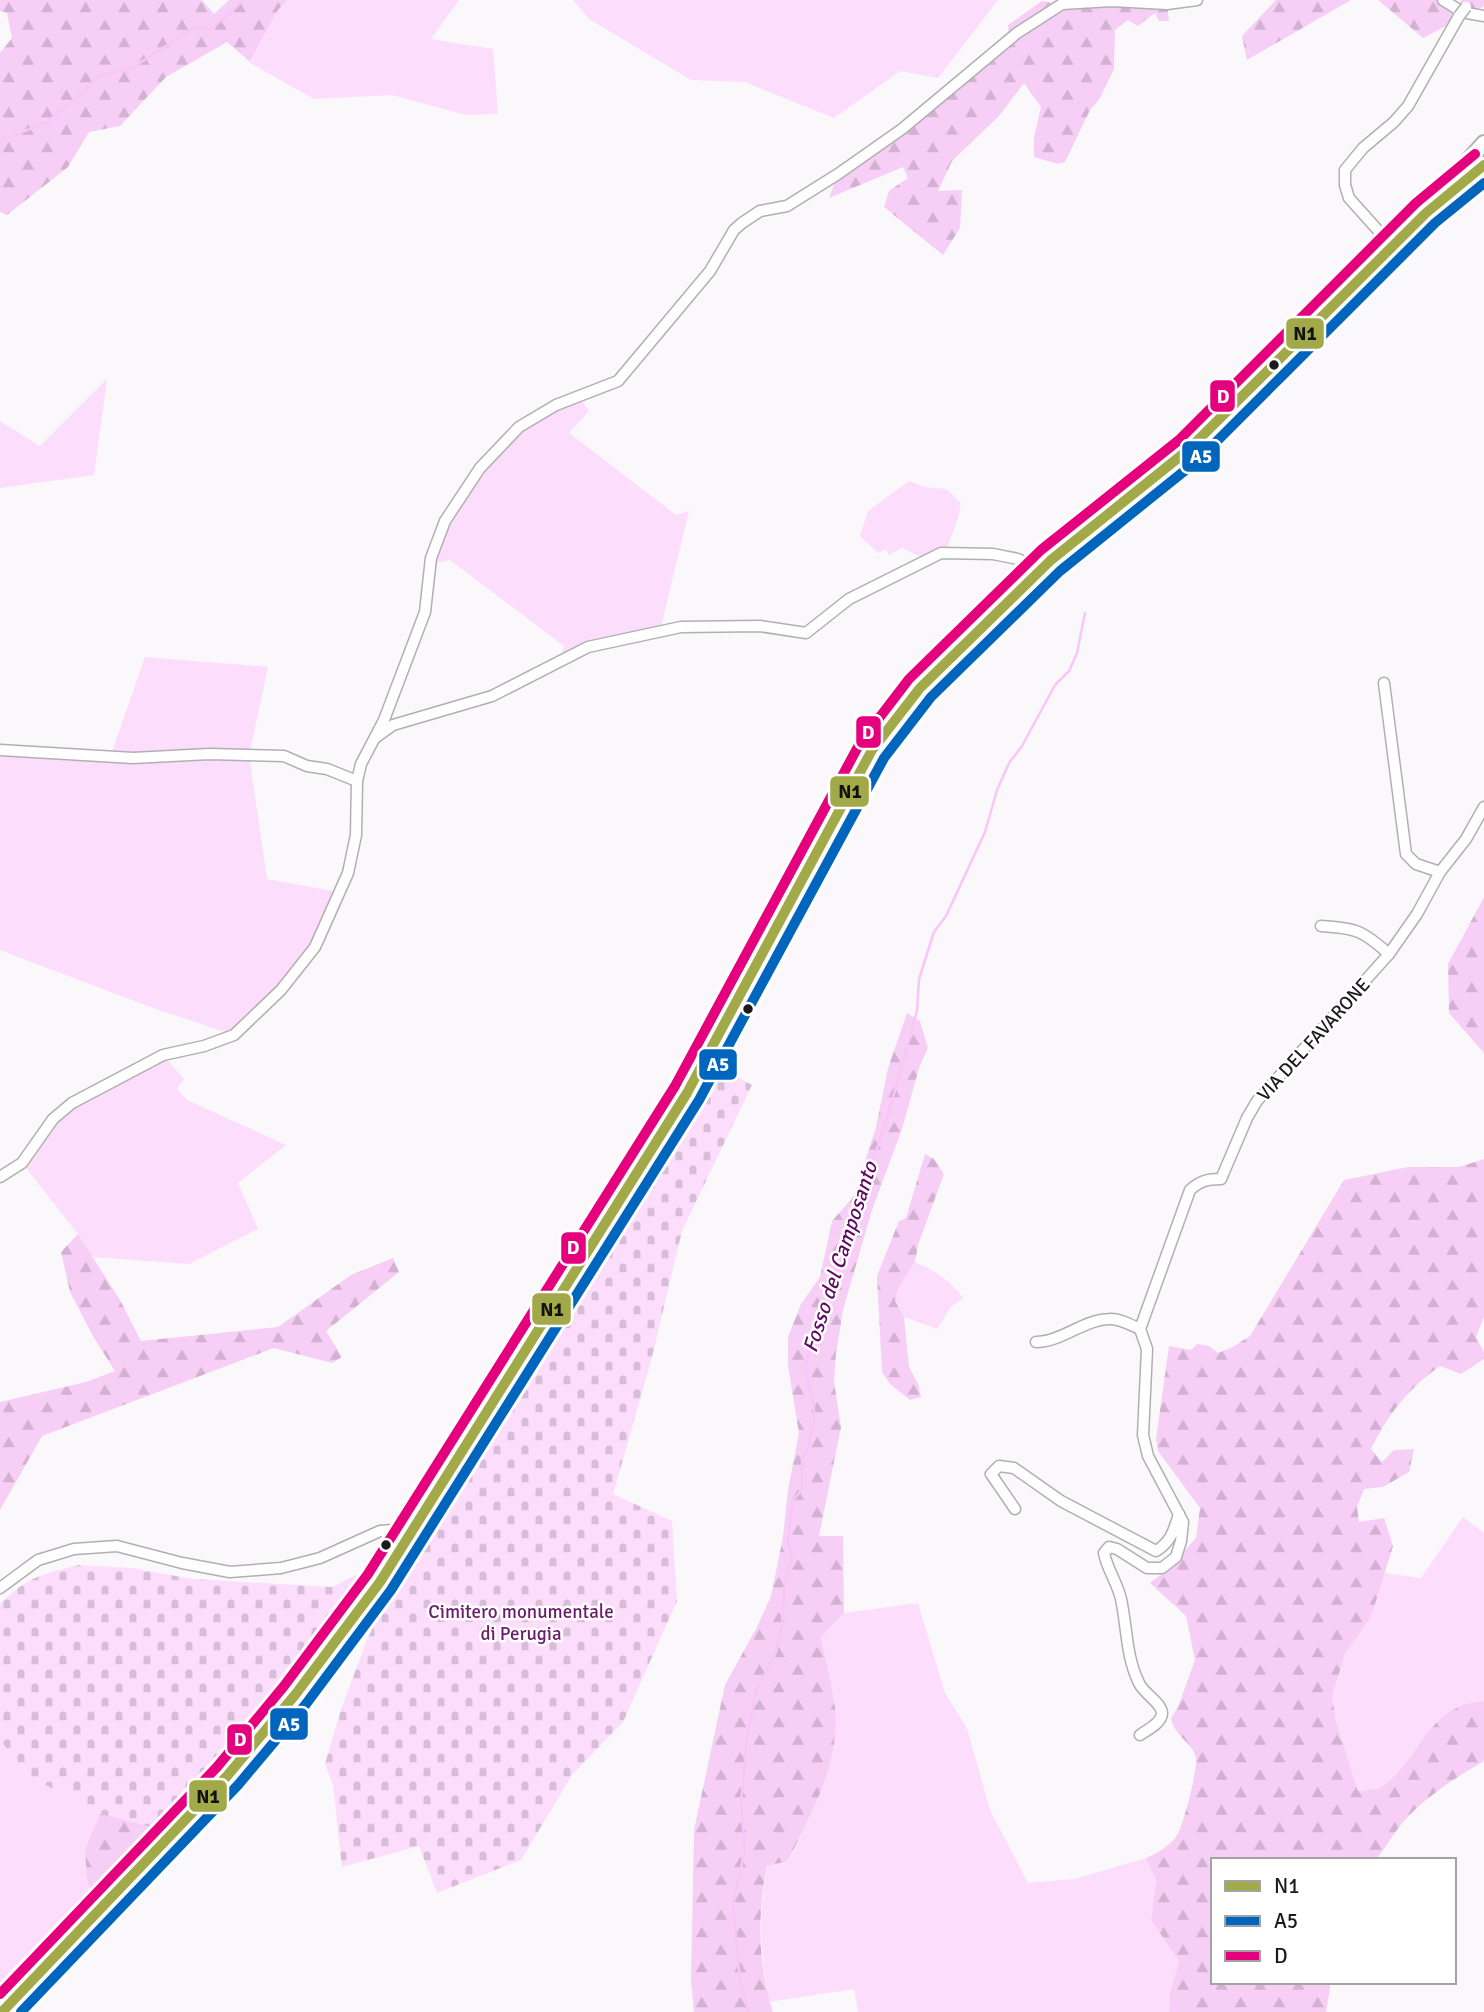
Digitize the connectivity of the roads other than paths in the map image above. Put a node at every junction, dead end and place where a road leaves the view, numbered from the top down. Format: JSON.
{"nodes":[{"id":1,"x":1197,"y":0,"type":"edge"},
{"id":2,"x":1443,"y":0,"type":"edge"},
{"id":3,"x":1465,"y":9,"type":"edge"},
{"id":4,"x":1484,"y":16,"type":"edge"},
{"id":5,"x":1484,"y":143,"type":"edge"},
{"id":6,"x":1484,"y":165,"type":"edge"},
{"id":7,"x":1448,"y":194,"type":"junction"},
{"id":8,"x":1392,"y":246,"type":"junction"},
{"id":9,"x":1040,"y":570,"type":"junction"},
{"id":10,"x":1384,"y":683,"type":"dead end"},
{"id":11,"x":373,"y":740,"type":"junction"},
{"id":12,"x":0,"y":750,"type":"edge"},
{"id":13,"x":356,"y":781,"type":"junction"},
{"id":14,"x":1484,"y":807,"type":"edge"},
{"id":15,"x":1440,"y":872,"type":"junction"},
{"id":16,"x":1321,"y":926,"type":"dead end"},
{"id":17,"x":1389,"y":954,"type":"junction"},
{"id":18,"x":0,"y":1177,"type":"edge"},
{"id":19,"x":1140,"y":1329,"type":"junction"},
{"id":20,"x":1036,"y":1342,"type":"dead end"},
{"id":21,"x":1015,"y":1509,"type":"dead end"},
{"id":22,"x":1179,"y":1513,"type":"junction"},
{"id":23,"x":408,"y":1538,"type":"junction"},
{"id":24,"x":0,"y":1588,"type":"edge"},
{"id":25,"x":1140,"y":1735,"type":"dead end"},
{"id":26,"x":2,"y":2012,"type":"edge"}],
"edges":[{"from":1,"to":11,"type":"street"},
{"from":2,"to":3,"type":"street"},
{"from":3,"to":4,"type":"street"},
{"from":3,"to":8,"type":"street"},
{"from":5,"to":7,"type":"street"},
{"from":6,"to":7,"type":"street"},
{"from":7,"to":8,"type":"street"},
{"from":8,"to":9,"type":"street"},
{"from":9,"to":11,"type":"street"},
{"from":9,"to":23,"type":"street"},
{"from":10,"to":15,"type":"street"},
{"from":11,"to":13,"type":"street"},
{"from":12,"to":13,"type":"street"},
{"from":13,"to":18,"type":"street"},
{"from":14,"to":15,"type":"street","name":"VIA DEL FAVARONE"},
{"from":15,"to":17,"type":"street","name":"VIA DEL FAVARONE"},
{"from":16,"to":17,"type":"street"},
{"from":17,"to":19,"type":"street","name":"VIA DEL FAVARONE"},
{"from":19,"to":20,"type":"street"},
{"from":19,"to":22,"type":"street"},
{"from":21,"to":22,"type":"street"},
{"from":22,"to":25,"type":"street"},
{"from":23,"to":24,"type":"street"},
{"from":23,"to":26,"type":"street"}]}
